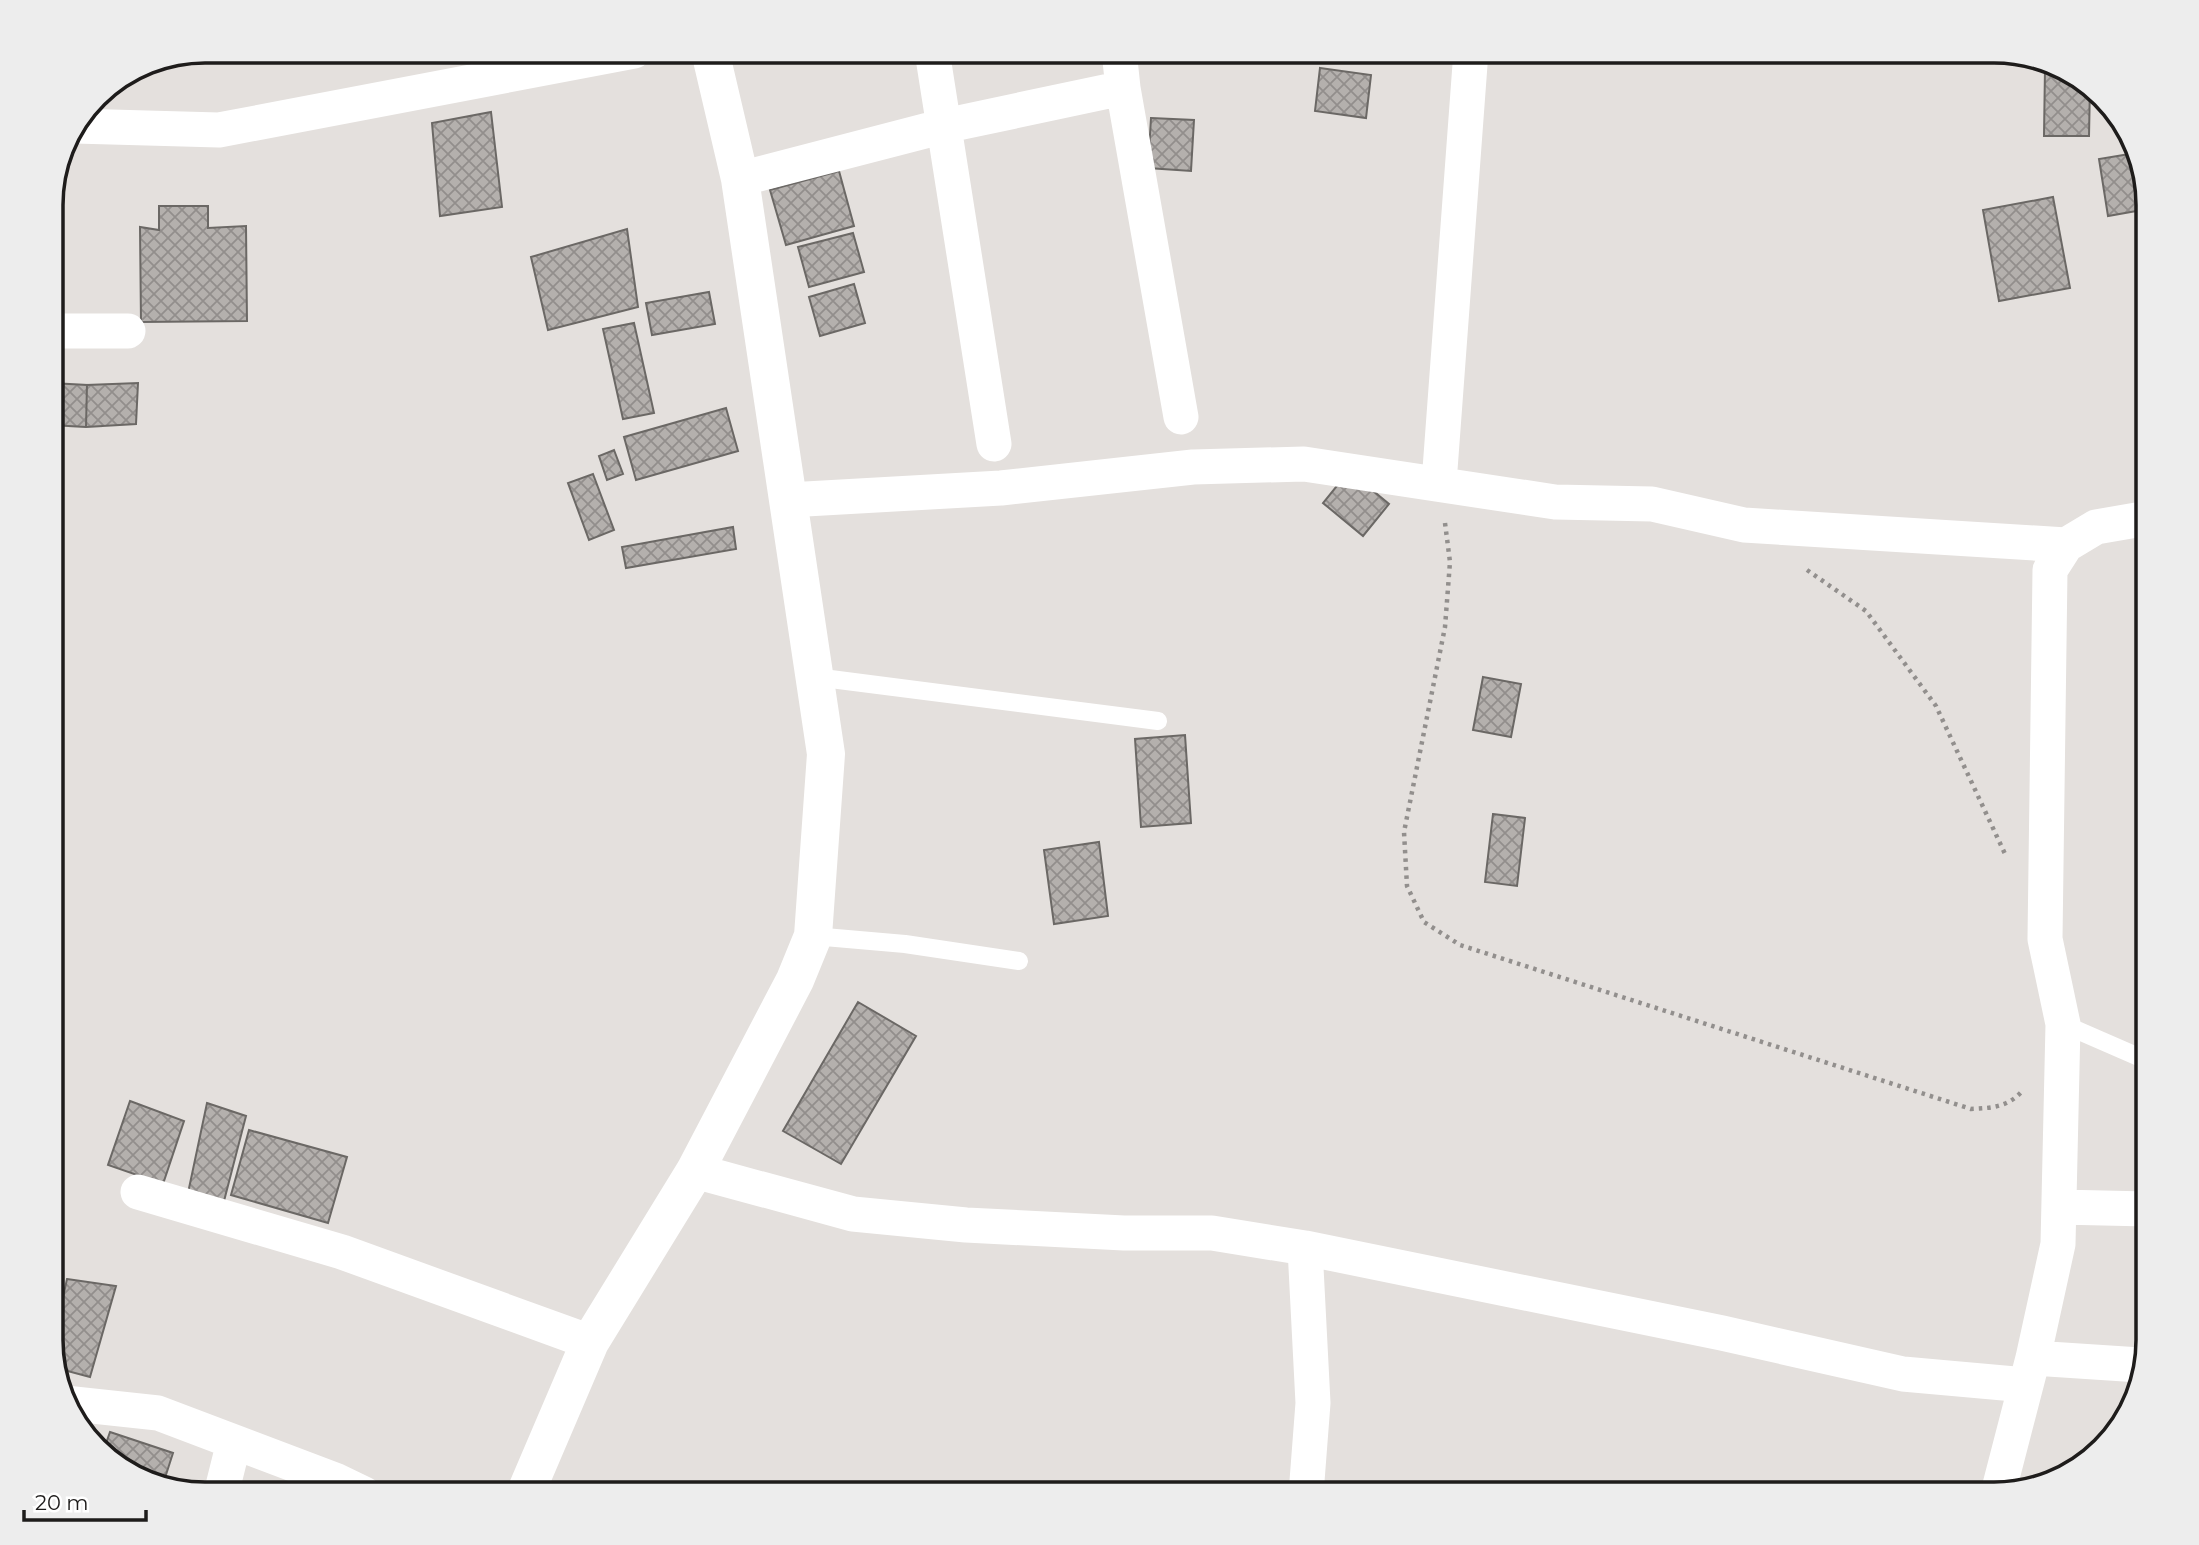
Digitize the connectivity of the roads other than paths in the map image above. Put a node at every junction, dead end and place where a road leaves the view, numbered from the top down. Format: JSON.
{"nodes":[{"id":1,"x":571,"y":63,"type":"edge"},
{"id":2,"x":713,"y":63,"type":"edge"},
{"id":3,"x":934,"y":63,"type":"edge"},
{"id":4,"x":1120,"y":63,"type":"edge"},
{"id":5,"x":1470,"y":63,"type":"edge"},
{"id":6,"x":1123,"y":88,"type":"junction"},
{"id":7,"x":87,"y":126,"type":"edge"},
{"id":8,"x":944,"y":126,"type":"junction"},
{"id":9,"x":740,"y":179,"type":"junction"},
{"id":10,"x":63,"y":331,"type":"edge"},
{"id":11,"x":128,"y":331,"type":"dead end"},
{"id":12,"x":1181,"y":417,"type":"dead end"},
{"id":13,"x":994,"y":444,"type":"dead end"},
{"id":14,"x":1439,"y":483,"type":"junction"},
{"id":15,"x":788,"y":500,"type":"junction"},
{"id":16,"x":2136,"y":520,"type":"edge"},
{"id":17,"x":2066,"y":545,"type":"junction"},
{"id":18,"x":815,"y":677,"type":"junction"},
{"id":19,"x":1158,"y":721,"type":"dead end"},
{"id":20,"x":813,"y":936,"type":"junction"},
{"id":21,"x":1019,"y":961,"type":"dead end"},
{"id":22,"x":2063,"y":1024,"type":"junction"},
{"id":23,"x":2136,"y":1056,"type":"edge"},
{"id":24,"x":695,"y":1171,"type":"junction"},
{"id":25,"x":138,"y":1192,"type":"dead end"},
{"id":26,"x":2059,"y":1207,"type":"junction"},
{"id":27,"x":2136,"y":1209,"type":"edge"},
{"id":28,"x":1304,"y":1248,"type":"junction"},
{"id":29,"x":590,"y":1342,"type":"junction"},
{"id":30,"x":2134,"y":1365,"type":"edge"},
{"id":31,"x":2030,"y":1372,"type":"junction"},
{"id":32,"x":79,"y":1404,"type":"edge"},
{"id":33,"x":234,"y":1442,"type":"junction"},
{"id":34,"x":224,"y":1482,"type":"edge"},
{"id":35,"x":338,"y":1482,"type":"edge"},
{"id":36,"x":530,"y":1482,"type":"edge"},
{"id":37,"x":1307,"y":1482,"type":"edge"},
{"id":38,"x":2001,"y":1482,"type":"edge"}],
"edges":[{"from":1,"to":7,"type":"street"},
{"from":2,"to":9,"type":"street"},
{"from":3,"to":8,"type":"street"},
{"from":4,"to":6,"type":"street"},
{"from":5,"to":14,"type":"street"},
{"from":6,"to":8,"type":"street"},
{"from":6,"to":12,"type":"street"},
{"from":8,"to":9,"type":"street"},
{"from":8,"to":13,"type":"street"},
{"from":9,"to":15,"type":"street"},
{"from":10,"to":11,"type":"street"},
{"from":14,"to":15,"type":"street"},
{"from":14,"to":17,"type":"street"},
{"from":15,"to":18,"type":"street"},
{"from":16,"to":17,"type":"street"},
{"from":17,"to":22,"type":"street"},
{"from":18,"to":19,"type":"lane"},
{"from":18,"to":20,"type":"street"},
{"from":20,"to":21,"type":"lane"},
{"from":20,"to":24,"type":"street"},
{"from":22,"to":23,"type":"lane"},
{"from":22,"to":26,"type":"street"},
{"from":24,"to":28,"type":"street"},
{"from":24,"to":29,"type":"street"},
{"from":25,"to":29,"type":"street"},
{"from":26,"to":27,"type":"street"},
{"from":26,"to":31,"type":"street"},
{"from":28,"to":31,"type":"street"},
{"from":28,"to":37,"type":"street"},
{"from":29,"to":36,"type":"street"},
{"from":30,"to":31,"type":"street"},
{"from":31,"to":38,"type":"street"},
{"from":32,"to":33,"type":"street"},
{"from":33,"to":34,"type":"street"},
{"from":33,"to":35,"type":"street"}]}
